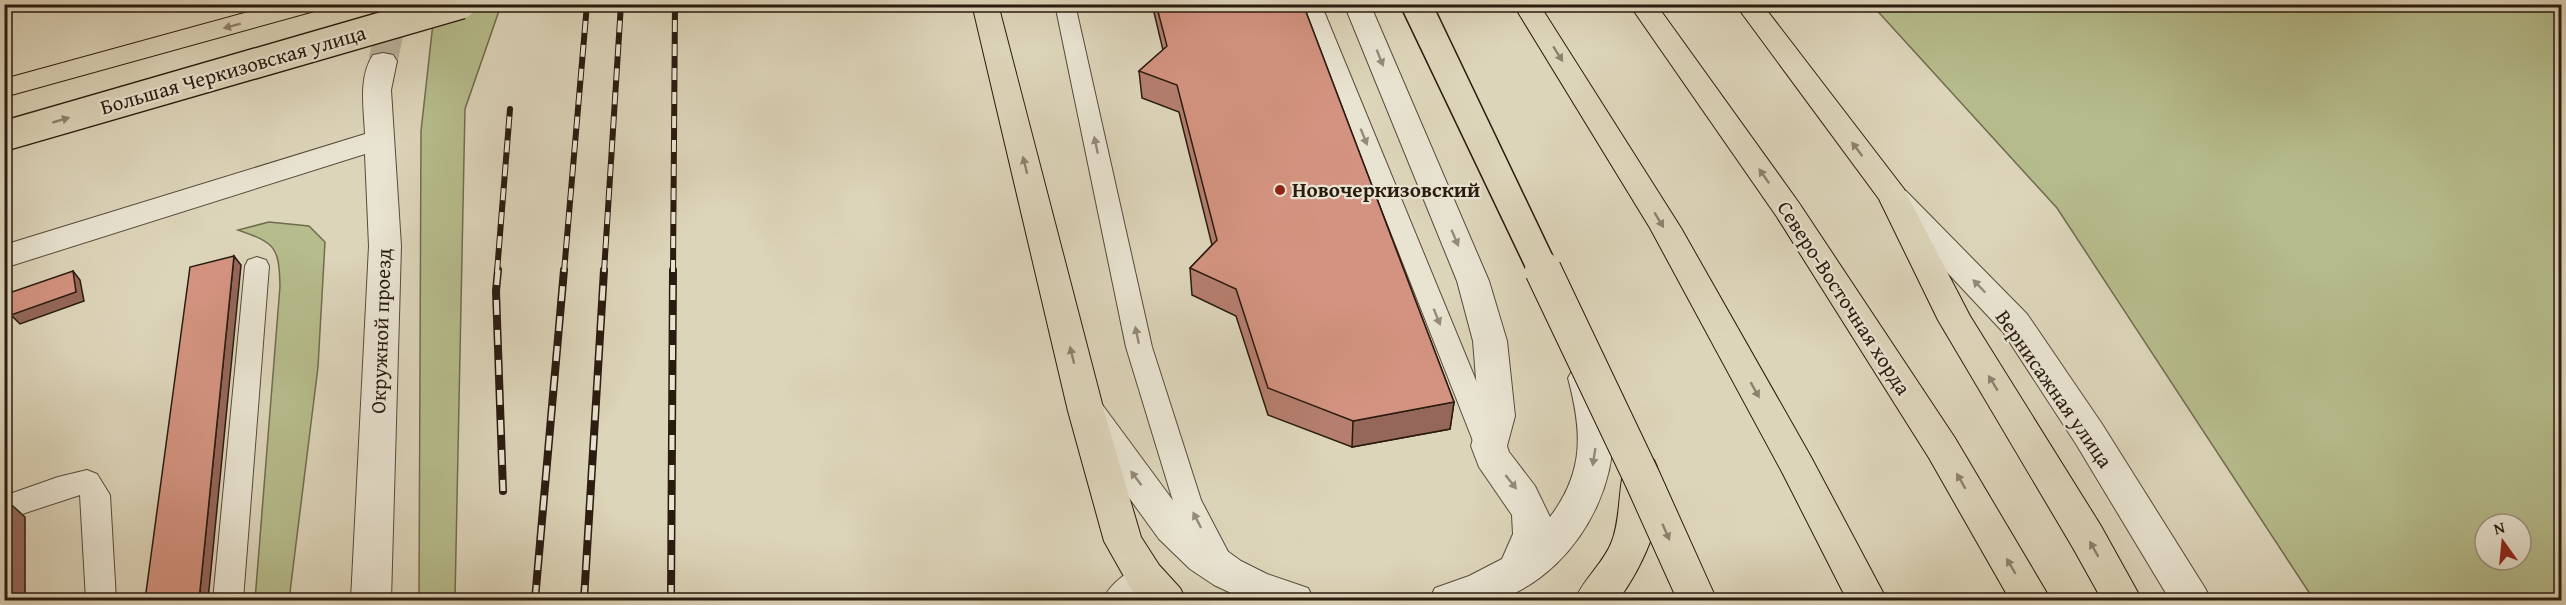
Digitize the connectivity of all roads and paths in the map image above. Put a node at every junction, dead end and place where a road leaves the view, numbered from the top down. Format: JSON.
{"nodes":[{"id":1,"x":309,"y":4,"type":"edge"},
{"id":2,"x":461,"y":4,"type":"edge"},
{"id":3,"x":985,"y":4,"type":"edge"},
{"id":4,"x":1065,"y":4,"type":"edge"},
{"id":5,"x":1311,"y":4,"type":"edge"},
{"id":6,"x":1357,"y":4,"type":"edge"},
{"id":7,"x":1416,"y":4,"type":"edge"},
{"id":8,"x":1526,"y":4,"type":"edge"},
{"id":9,"x":1642,"y":4,"type":"edge"},
{"id":10,"x":1748,"y":4,"type":"edge"},
{"id":11,"x":383,"y":62,"type":"tunnel mouth"},
{"id":12,"x":4,"y":88,"type":"edge"},
{"id":13,"x":4,"y":136,"type":"edge"},
{"id":14,"x":378,"y":140,"type":"junction"},
{"id":15,"x":1893,"y":196,"type":"junction"},
{"id":16,"x":4,"y":257,"type":"edge"},
{"id":17,"x":257,"y":266,"type":"dead end"},
{"id":18,"x":1563,"y":298,"type":"junction"},
{"id":19,"x":1086,"y":411,"type":"junction"},
{"id":20,"x":1489,"y":446,"type":"junction"},
{"id":21,"x":4,"y":508,"type":"edge"},
{"id":22,"x":1838,"y":546,"type":"junction"},
{"id":23,"x":1517,"y":571,"type":"junction"},
{"id":24,"x":1224,"y":572,"type":"junction"},
{"id":25,"x":1143,"y":593,"type":"edge"},
{"id":26,"x":101,"y":600,"type":"edge"},
{"id":27,"x":228,"y":600,"type":"edge"},
{"id":28,"x":371,"y":600,"type":"edge"},
{"id":29,"x":1294,"y":600,"type":"edge"},
{"id":30,"x":1449,"y":600,"type":"edge"},
{"id":31,"x":1595,"y":600,"type":"edge"},
{"id":32,"x":1697,"y":600,"type":"edge"},
{"id":33,"x":1856,"y":600,"type":"edge"},
{"id":34,"x":1867,"y":600,"type":"edge"},
{"id":35,"x":2031,"y":600,"type":"edge"},
{"id":36,"x":2122,"y":600,"type":"edge"},
{"id":37,"x":2191,"y":600,"type":"edge"}],
"edges":[{"from":1,"to":12,"type":"main road","name":"Большая Черкизовская улица","one_way":true},
{"from":13,"to":2,"type":"main road","name":"Большая Черкизовская улица","one_way":true,"bridge":true},
{"from":19,"to":3,"type":"main road","one_way":true},
{"from":24,"to":4,"type":"lane","one_way":true},
{"from":5,"to":20,"type":"lane","one_way":true},
{"from":6,"to":20,"type":"street","one_way":true},
{"from":7,"to":18,"type":"main road"},
{"from":7,"to":32,"type":"main road","one_way":true,"bridge":true},
{"from":8,"to":22,"type":"main road","one_way":true},
{"from":35,"to":9,"type":"main road","name":"Северо-Восточная хорда","one_way":true},
{"from":15,"to":10,"type":"main road","one_way":true},
{"from":11,"to":14,"type":"street","name":"Окружной проезд"},
{"from":14,"to":16,"type":"street"},
{"from":14,"to":28,"type":"street","name":"Окружной проезд"},
{"from":36,"to":15,"type":"main road","one_way":true},
{"from":37,"to":15,"type":"street","name":"Вернисажная улица","one_way":true},
{"from":17,"to":27,"type":"lane"},
{"from":18,"to":23,"type":"street","one_way":true},
{"from":18,"to":31,"type":"main road"},
{"from":24,"to":19,"type":"street","one_way":true},
{"from":19,"to":25,"type":"main road"},
{"from":20,"to":23,"type":"street","one_way":true},
{"from":21,"to":26,"type":"lane"},
{"from":22,"to":33,"type":"street"},
{"from":22,"to":34,"type":"main road"},
{"from":23,"to":30,"type":"street"},
{"from":24,"to":29,"type":"street"}]}
